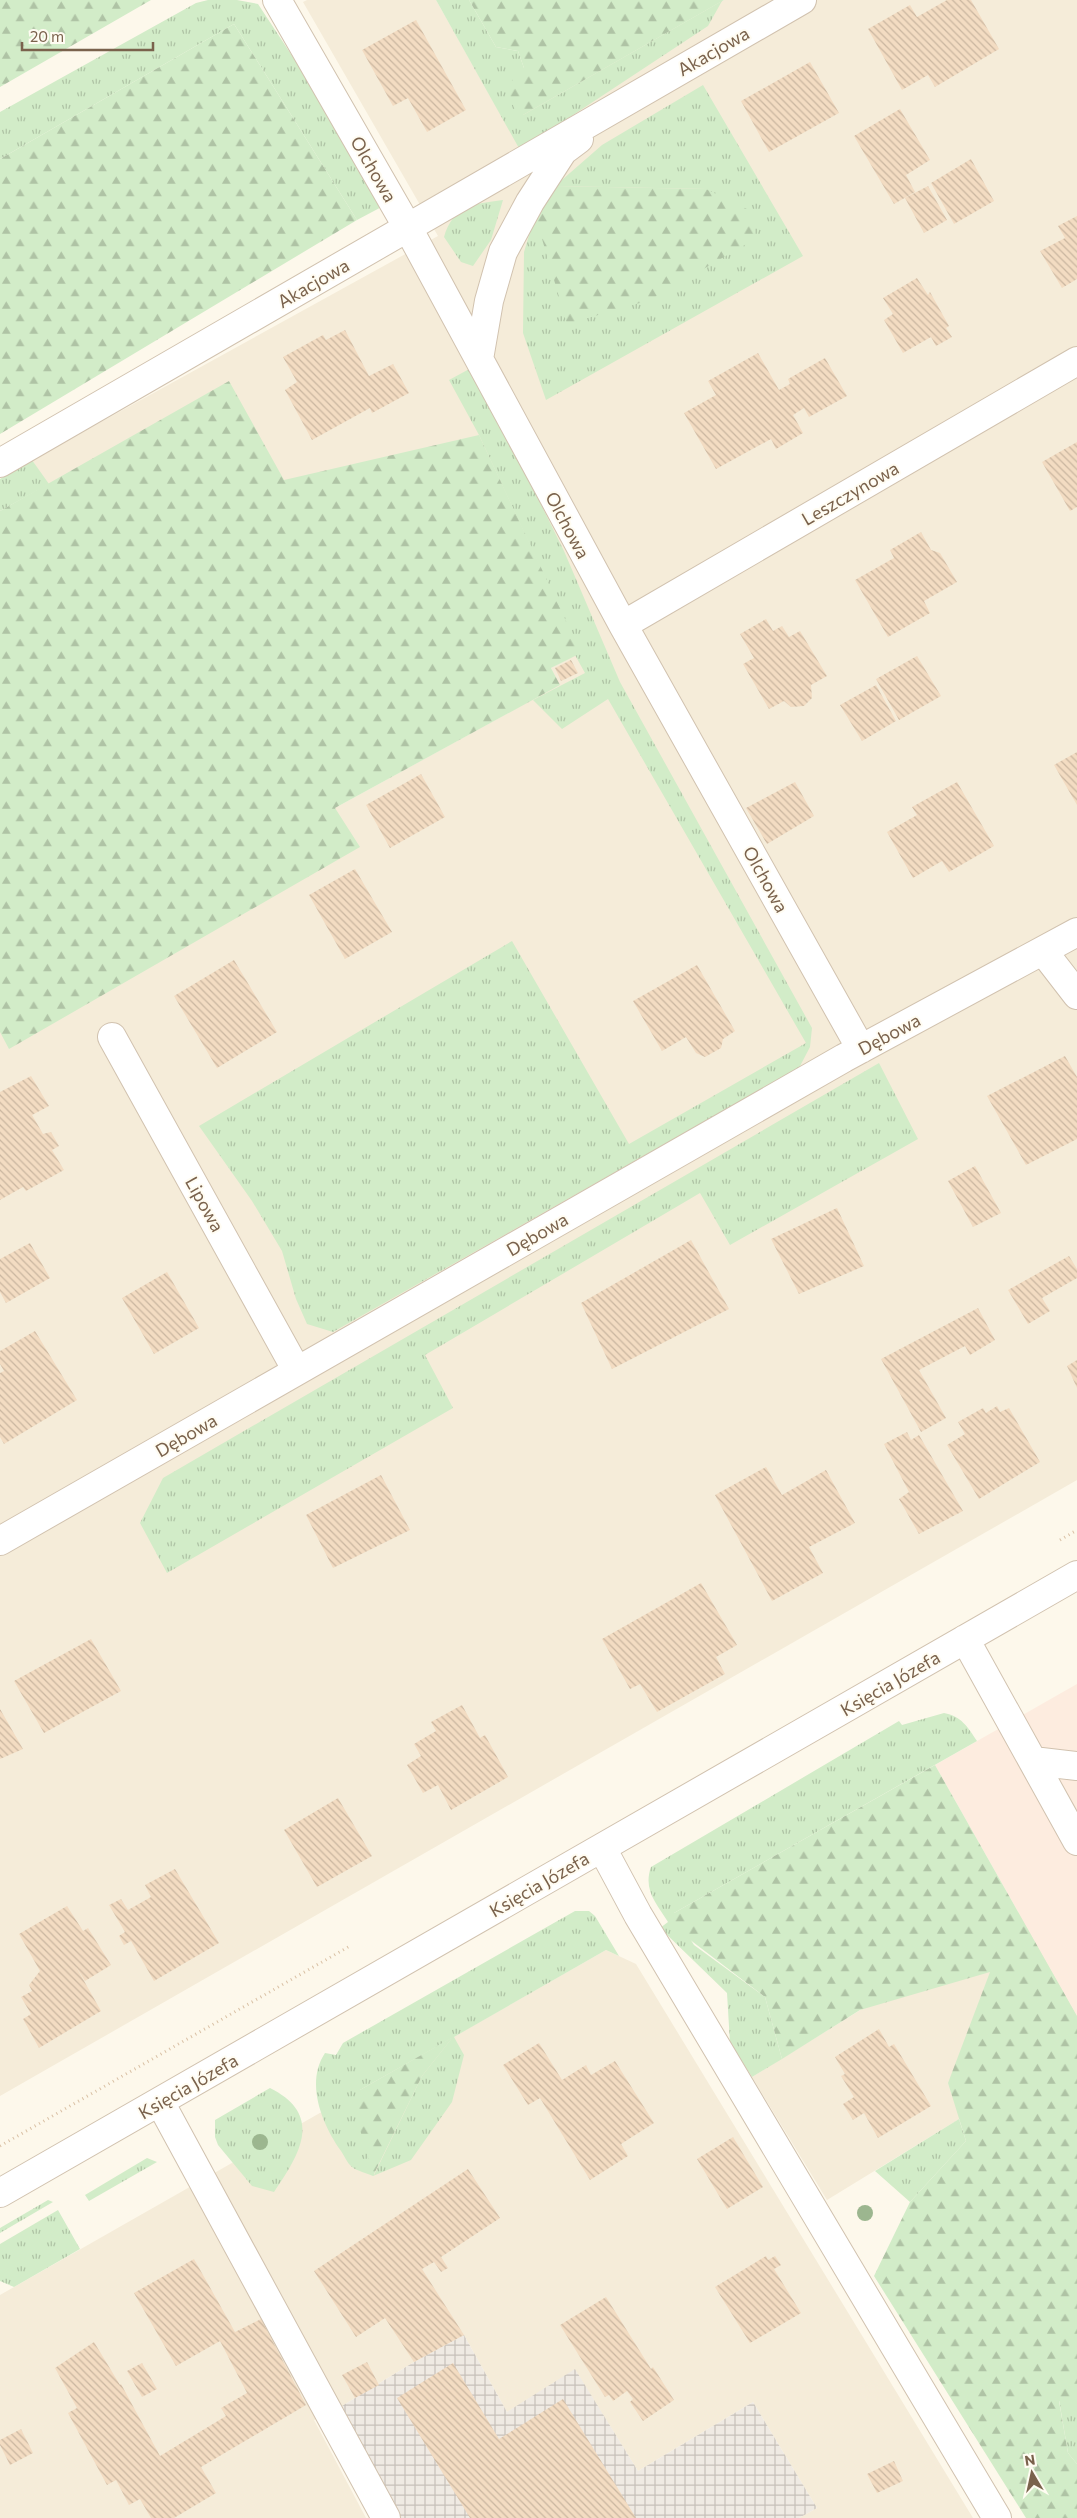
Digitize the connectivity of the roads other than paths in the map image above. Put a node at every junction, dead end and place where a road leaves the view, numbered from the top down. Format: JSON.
{"nodes":[{"id":1,"x":277,"y":0,"type":"edge"},
{"id":2,"x":802,"y":0,"type":"edge"},
{"id":3,"x":625,"y":102,"type":"junction"},
{"id":4,"x":408,"y":228,"type":"junction"},
{"id":5,"x":479,"y":360,"type":"junction"},
{"id":6,"x":1077,"y":361,"type":"edge"},
{"id":7,"x":0,"y":463,"type":"edge"},
{"id":8,"x":623,"y":625,"type":"junction"},
{"id":9,"x":1077,"y":932,"type":"edge"},
{"id":10,"x":1043,"y":951,"type":"junction"},
{"id":11,"x":1077,"y":996,"type":"edge"},
{"id":12,"x":112,"y":1037,"type":"dead end"},
{"id":13,"x":861,"y":1049,"type":"junction"},
{"id":14,"x":297,"y":1371,"type":"junction"},
{"id":15,"x":0,"y":1542,"type":"edge"},
{"id":16,"x":1077,"y":1575,"type":"edge"},
{"id":17,"x":965,"y":1639,"type":"junction"},
{"id":18,"x":1033,"y":1761,"type":"junction"},
{"id":19,"x":1077,"y":1766,"type":"edge"},
{"id":20,"x":1077,"y":1841,"type":"edge"},
{"id":21,"x":602,"y":1848,"type":"junction"},
{"id":22,"x":160,"y":2102,"type":"junction"},
{"id":23,"x":0,"y":2193,"type":"edge"},
{"id":24,"x":386,"y":2518,"type":"edge"},
{"id":25,"x":997,"y":2518,"type":"edge"}],
"edges":[{"from":1,"to":4,"type":"street","name":"Olchowa"},
{"from":2,"to":3,"type":"street","name":"Akacjowa"},
{"from":3,"to":4,"type":"street","name":"Akacjowa"},
{"from":3,"to":5,"type":"street","name":"Akacjowa"},
{"from":4,"to":5,"type":"street","name":"Olchowa"},
{"from":4,"to":7,"type":"street","name":"Akacjowa"},
{"from":5,"to":8,"type":"street","name":"Olchowa"},
{"from":6,"to":8,"type":"street","name":"Leszczynowa"},
{"from":8,"to":13,"type":"street","name":"Olchowa"},
{"from":9,"to":10,"type":"street","name":"Dębowa"},
{"from":10,"to":11,"type":"street"},
{"from":10,"to":13,"type":"street","name":"Dębowa"},
{"from":12,"to":14,"type":"street","name":"Lipowa"},
{"from":13,"to":14,"type":"street","name":"Dębowa"},
{"from":14,"to":15,"type":"street","name":"Dębowa"},
{"from":16,"to":17,"type":"street","name":"Księcia Józefa"},
{"from":17,"to":18,"type":"street"},
{"from":17,"to":21,"type":"street","name":"Księcia Józefa"},
{"from":18,"to":19,"type":"street"},
{"from":18,"to":20,"type":"street"},
{"from":21,"to":22,"type":"street","name":"Księcia Józefa"},
{"from":21,"to":25,"type":"street"},
{"from":22,"to":23,"type":"street","name":"Księcia Józefa"},
{"from":22,"to":24,"type":"street"}]}
